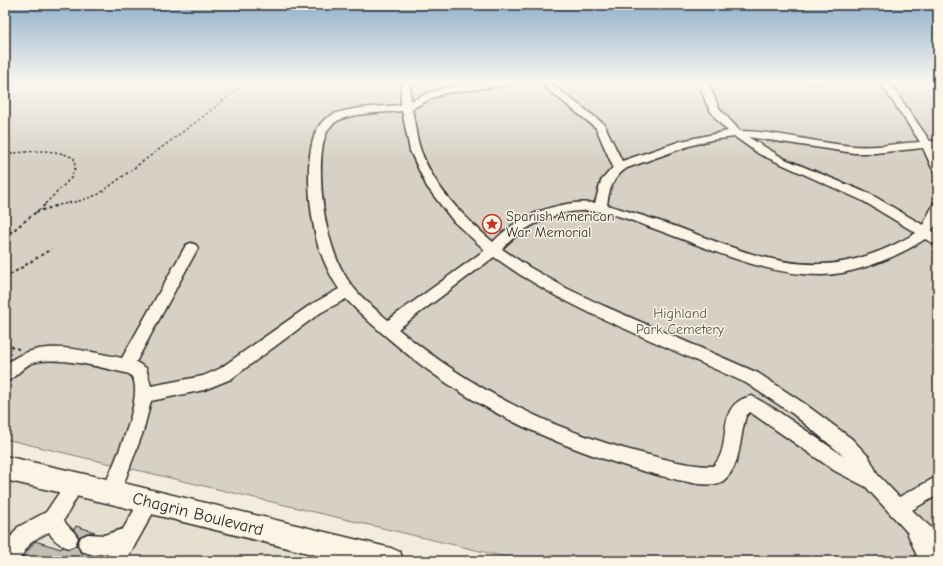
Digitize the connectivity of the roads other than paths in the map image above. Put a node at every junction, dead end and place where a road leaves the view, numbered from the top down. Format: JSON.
{"nodes":[{"id":1,"x":397,"y":108,"type":"edge"},
{"id":2,"x":407,"y":108,"type":"edge"},
{"id":3,"x":578,"y":108,"type":"edge"},
{"id":4,"x":715,"y":108,"type":"edge"},
{"id":5,"x":905,"y":108,"type":"edge"},
{"id":6,"x":737,"y":134,"type":"junction"},
{"id":7,"x":933,"y":144,"type":"edge"},
{"id":8,"x":619,"y":167,"type":"junction"},
{"id":9,"x":938,"y":168,"type":"edge"},
{"id":10,"x":938,"y":206,"type":"edge"},
{"id":11,"x":602,"y":208,"type":"junction"},
{"id":12,"x":925,"y":232,"type":"junction"},
{"id":13,"x":938,"y":241,"type":"edge"},
{"id":14,"x":938,"y":246,"type":"edge"},
{"id":15,"x":191,"y":248,"type":"dead end"},
{"id":16,"x":494,"y":250,"type":"junction"},
{"id":17,"x":348,"y":292,"type":"junction"},
{"id":18,"x":387,"y":329,"type":"junction"},
{"id":19,"x":126,"y":366,"type":"junction"},
{"id":20,"x":5,"y":375,"type":"edge"},
{"id":21,"x":143,"y":394,"type":"junction"},
{"id":22,"x":5,"y":468,"type":"edge"},
{"id":23,"x":872,"y":481,"type":"junction"},
{"id":24,"x":75,"y":484,"type":"junction"},
{"id":25,"x":938,"y":485,"type":"edge"},
{"id":26,"x":111,"y":492,"type":"junction"},
{"id":27,"x":150,"y":502,"type":"junction"},
{"id":28,"x":898,"y":508,"type":"junction"},
{"id":29,"x":53,"y":519,"type":"junction"},
{"id":30,"x":913,"y":524,"type":"junction"},
{"id":31,"x":129,"y":536,"type":"junction"},
{"id":32,"x":68,"y":538,"type":"dead end"},
{"id":33,"x":88,"y":544,"type":"dead end"},
{"id":34,"x":938,"y":547,"type":"edge"},
{"id":35,"x":366,"y":558,"type":"edge"},
{"id":36,"x":6,"y":561,"type":"edge"},
{"id":37,"x":115,"y":561,"type":"edge"},
{"id":38,"x":391,"y":561,"type":"edge"},
{"id":39,"x":929,"y":561,"type":"edge"}],
"edges":[{"from":1,"to":17,"type":"lane"},
{"from":2,"to":16,"type":"lane"},
{"from":3,"to":8,"type":"lane"},
{"from":4,"to":6,"type":"lane"},
{"from":5,"to":7,"type":"lane"},
{"from":6,"to":7,"type":"lane"},
{"from":6,"to":8,"type":"lane"},
{"from":6,"to":12,"type":"lane"},
{"from":7,"to":9,"type":"lane"},
{"from":8,"to":11,"type":"lane"},
{"from":10,"to":12,"type":"lane"},
{"from":11,"to":12,"type":"lane"},
{"from":11,"to":16,"type":"lane"},
{"from":12,"to":13,"type":"lane"},
{"from":12,"to":14,"type":"lane"},
{"from":15,"to":19,"type":"lane"},
{"from":16,"to":18,"type":"lane"},
{"from":16,"to":23,"type":"lane"},
{"from":17,"to":18,"type":"lane"},
{"from":17,"to":21,"type":"lane"},
{"from":18,"to":23,"type":"lane"},
{"from":19,"to":20,"type":"lane"},
{"from":19,"to":21,"type":"lane"},
{"from":21,"to":26,"type":"lane"},
{"from":22,"to":24,"type":"main road","name":"Chagrin Boulevard"},
{"from":23,"to":28,"type":"lane"},
{"from":24,"to":26,"type":"main road","name":"Chagrin Boulevard"},
{"from":24,"to":29,"type":"lane"},
{"from":25,"to":28,"type":"lane"},
{"from":26,"to":27,"type":"main road","name":"Chagrin Boulevard"},
{"from":27,"to":31,"type":"lane"},
{"from":27,"to":35,"type":"main road","name":"Chagrin Boulevard"},
{"from":28,"to":30,"type":"lane"},
{"from":29,"to":32,"type":"lane"},
{"from":29,"to":36,"type":"lane"},
{"from":30,"to":34,"type":"lane"},
{"from":30,"to":39,"type":"lane"},
{"from":31,"to":33,"type":"lane"},
{"from":31,"to":37,"type":"lane"},
{"from":35,"to":38,"type":"main road","name":"Chagrin Boulevard"}]}
